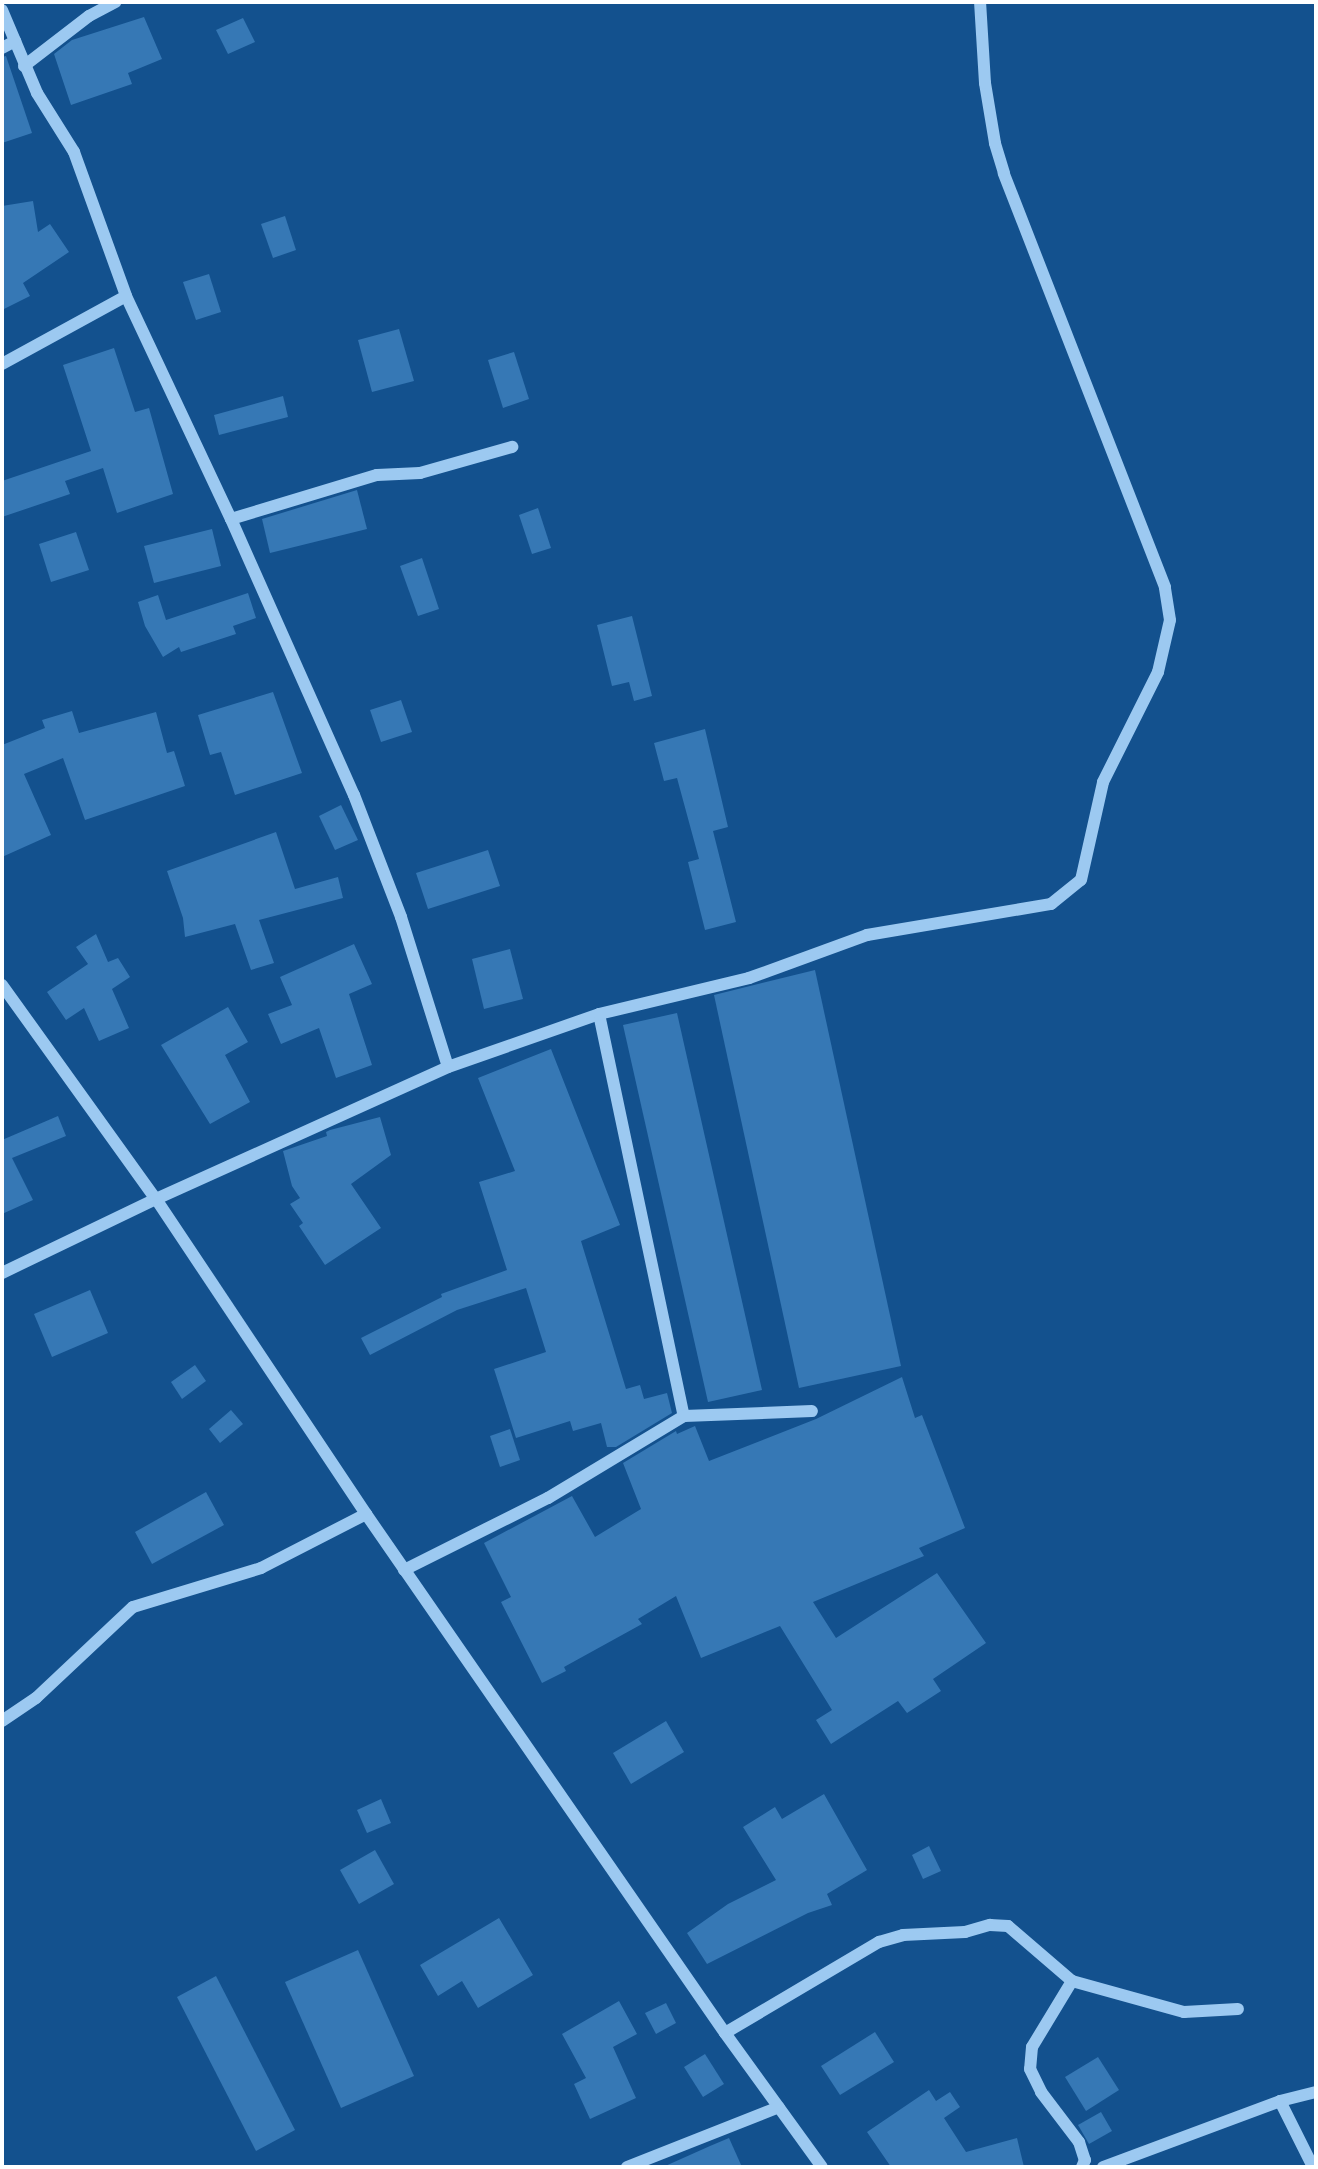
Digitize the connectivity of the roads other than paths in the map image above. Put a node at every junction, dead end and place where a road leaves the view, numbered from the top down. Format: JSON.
{"nodes":[{"id":1,"x":115,"y":2,"type":"edge"},
{"id":2,"x":980,"y":2,"type":"edge"},
{"id":3,"x":2,"y":10,"type":"edge"},
{"id":4,"x":15,"y":41,"type":"junction"},
{"id":5,"x":2,"y":48,"type":"edge"},
{"id":6,"x":24,"y":66,"type":"junction"},
{"id":7,"x":126,"y":296,"type":"junction"},
{"id":8,"x":2,"y":364,"type":"edge"},
{"id":9,"x":512,"y":447,"type":"dead end"},
{"id":10,"x":231,"y":519,"type":"junction"},
{"id":11,"x":2,"y":985,"type":"edge"},
{"id":12,"x":598,"y":1014,"type":"junction"},
{"id":13,"x":448,"y":1067,"type":"junction"},
{"id":14,"x":156,"y":1199,"type":"junction"},
{"id":15,"x":2,"y":1273,"type":"edge"},
{"id":16,"x":812,"y":1411,"type":"dead end"},
{"id":17,"x":684,"y":1416,"type":"junction"},
{"id":18,"x":366,"y":1514,"type":"junction"},
{"id":19,"x":404,"y":1570,"type":"junction"},
{"id":20,"x":2,"y":1721,"type":"edge"},
{"id":21,"x":1072,"y":1981,"type":"junction"},
{"id":22,"x":1238,"y":2009,"type":"dead end"},
{"id":23,"x":725,"y":2033,"type":"junction"},
{"id":24,"x":1316,"y":2092,"type":"edge"},
{"id":25,"x":1280,"y":2101,"type":"junction"},
{"id":26,"x":779,"y":2107,"type":"junction"},
{"id":27,"x":627,"y":2167,"type":"edge"},
{"id":28,"x":822,"y":2167,"type":"edge"},
{"id":29,"x":1082,"y":2167,"type":"edge"},
{"id":30,"x":1103,"y":2167,"type":"edge"},
{"id":31,"x":1313,"y":2167,"type":"edge"}],
"edges":[{"from":1,"to":6,"type":"street"},
{"from":2,"to":12,"type":"street"},
{"from":3,"to":4,"type":"street"},
{"from":4,"to":5,"type":"street"},
{"from":4,"to":6,"type":"street"},
{"from":6,"to":7,"type":"street"},
{"from":7,"to":8,"type":"street"},
{"from":7,"to":10,"type":"street"},
{"from":9,"to":10,"type":"street"},
{"from":10,"to":13,"type":"street"},
{"from":11,"to":14,"type":"street"},
{"from":12,"to":13,"type":"street"},
{"from":12,"to":17,"type":"street"},
{"from":13,"to":14,"type":"street"},
{"from":14,"to":15,"type":"street"},
{"from":14,"to":18,"type":"street"},
{"from":16,"to":17,"type":"street"},
{"from":17,"to":19,"type":"street"},
{"from":18,"to":19,"type":"street"},
{"from":18,"to":20,"type":"street"},
{"from":19,"to":23,"type":"street"},
{"from":21,"to":22,"type":"street"},
{"from":21,"to":23,"type":"street"},
{"from":21,"to":29,"type":"street"},
{"from":23,"to":26,"type":"street"},
{"from":24,"to":25,"type":"street"},
{"from":25,"to":30,"type":"street"},
{"from":25,"to":31,"type":"street"},
{"from":26,"to":27,"type":"street"},
{"from":26,"to":28,"type":"street"}]}
